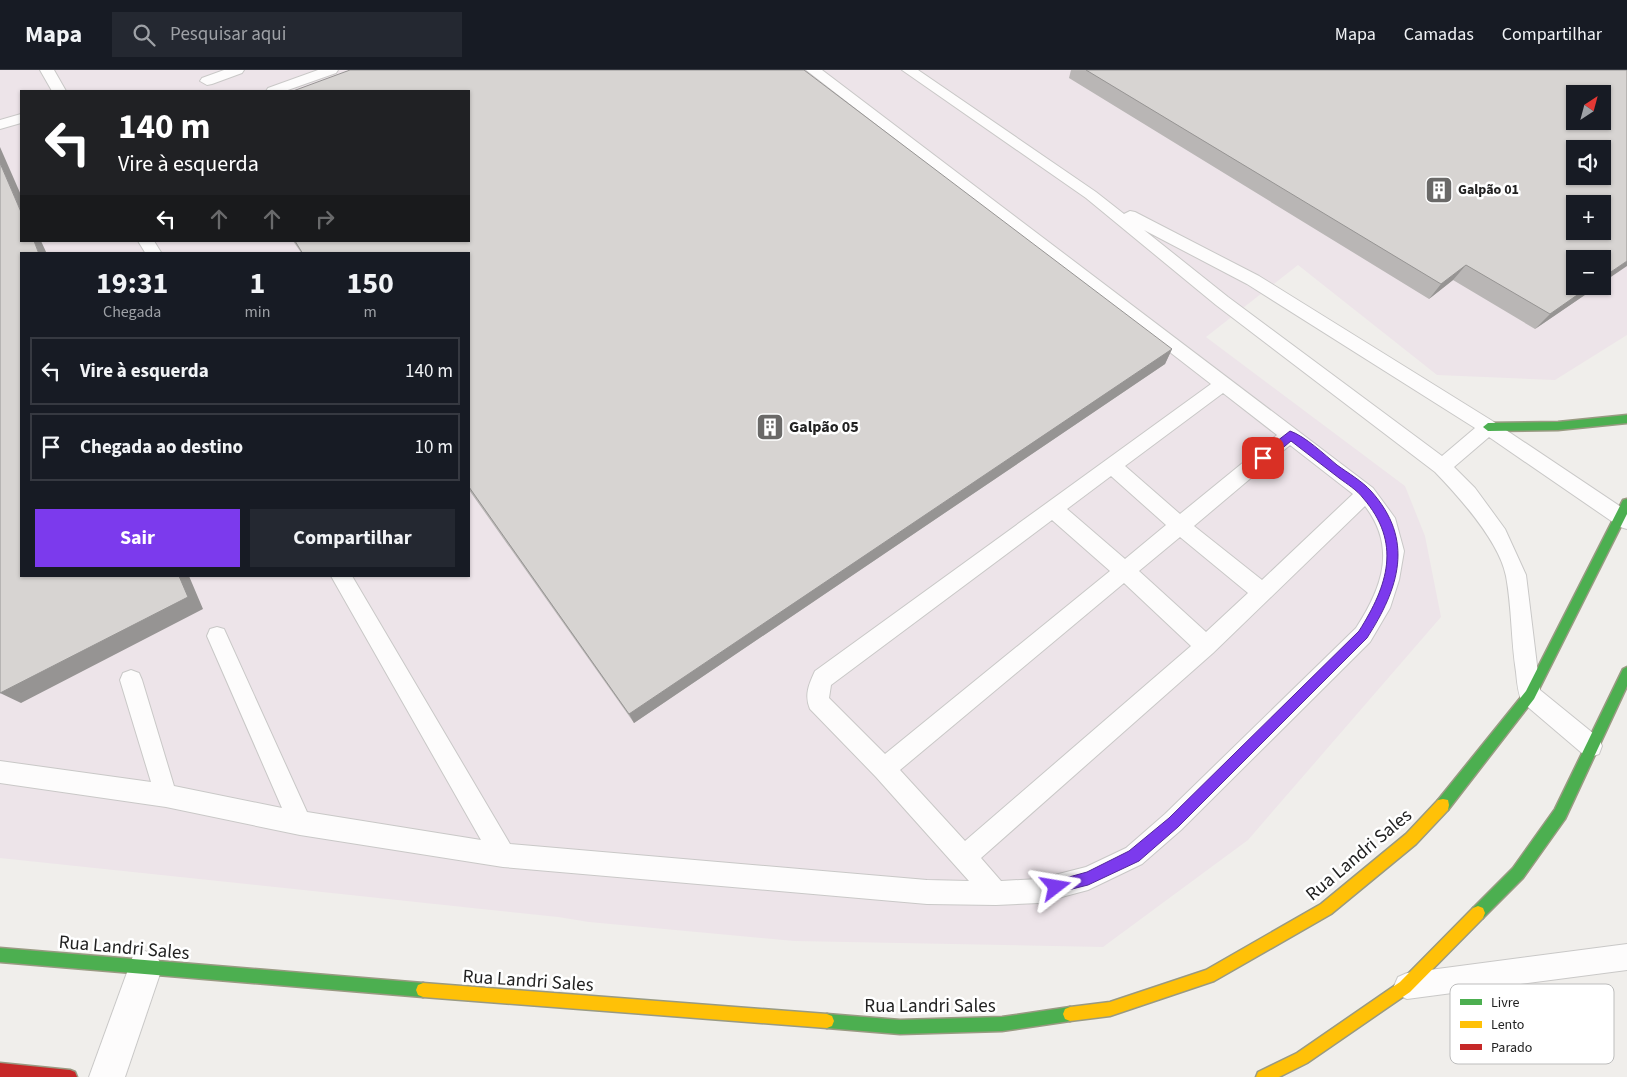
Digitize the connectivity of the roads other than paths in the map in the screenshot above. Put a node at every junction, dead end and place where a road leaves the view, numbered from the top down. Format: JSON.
{"nodes":[{"id":1,"x":47,"y":70,"type":"edge"},
{"id":2,"x":237,"y":70,"type":"edge"},
{"id":3,"x":331,"y":70,"type":"edge"},
{"id":4,"x":813,"y":70,"type":"edge"},
{"id":5,"x":909,"y":70,"type":"edge"},
{"id":6,"x":208,"y":81,"type":"edge"},
{"id":7,"x":58,"y":90,"type":"edge"},
{"id":8,"x":276,"y":90,"type":"edge"},
{"id":9,"x":20,"y":118,"type":"edge"},
{"id":10,"x":0,"y":125,"type":"edge"},
{"id":11,"x":1091,"y":195,"type":"junction"},
{"id":12,"x":1223,"y":384,"type":"junction"},
{"id":13,"x":1627,"y":420,"type":"edge"},
{"id":14,"x":1488,"y":427,"type":"junction"},
{"id":15,"x":1290,"y":435,"type":"junction"},
{"id":16,"x":1112,"y":466,"type":"junction"},
{"id":17,"x":1442,"y":467,"type":"junction"},
{"id":18,"x":1366,"y":493,"type":"junction"},
{"id":19,"x":1053,"y":509,"type":"junction"},
{"id":20,"x":1625,"y":513,"type":"edge"},
{"id":21,"x":1180,"y":526,"type":"junction"},
{"id":22,"x":1125,"y":571,"type":"junction"},
{"id":23,"x":342,"y":577,"type":"edge"},
{"id":24,"x":1262,"y":592,"type":"junction"},
{"id":25,"x":217,"y":636,"type":"dead end"},
{"id":26,"x":1206,"y":646,"type":"junction"},
{"id":27,"x":1627,"y":672,"type":"edge"},
{"id":28,"x":131,"y":680,"type":"dead end"},
{"id":29,"x":1530,"y":695,"type":"junction"},
{"id":30,"x":1591,"y":746,"type":"junction"},
{"id":31,"x":884,"y":768,"type":"junction"},
{"id":32,"x":0,"y":772,"type":"edge"},
{"id":33,"x":166,"y":796,"type":"junction"},
{"id":34,"x":300,"y":822,"type":"junction"},
{"id":35,"x":503,"y":855,"type":"junction"},
{"id":36,"x":964,"y":857,"type":"junction"},
{"id":37,"x":996,"y":893,"type":"junction"},
{"id":38,"x":0,"y":955,"type":"edge"},
{"id":39,"x":1627,"y":957,"type":"edge"},
{"id":40,"x":145,"y":968,"type":"junction"},
{"id":41,"x":1405,"y":987,"type":"junction"},
{"id":42,"x":0,"y":1070,"type":"edge"},
{"id":43,"x":70,"y":1077,"type":"edge"},
{"id":44,"x":108,"y":1077,"type":"edge"},
{"id":45,"x":1263,"y":1077,"type":"edge"}],
"edges":[{"from":1,"to":7,"type":"lane"},
{"from":2,"to":6,"type":"lane"},
{"from":3,"to":8,"type":"lane"},
{"from":4,"to":12,"type":"lane"},
{"from":5,"to":11,"type":"lane"},
{"from":9,"to":10,"type":"lane"},
{"from":11,"to":14,"type":"lane"},
{"from":11,"to":17,"type":"lane"},
{"from":12,"to":15,"type":"lane"},
{"from":12,"to":16,"type":"lane"},
{"from":13,"to":14,"type":"street"},
{"from":14,"to":17,"type":"lane"},
{"from":14,"to":20,"type":"lane"},
{"from":15,"to":18,"type":"lane"},
{"from":15,"to":21,"type":"lane"},
{"from":16,"to":19,"type":"lane"},
{"from":16,"to":21,"type":"lane"},
{"from":17,"to":29,"type":"lane"},
{"from":18,"to":24,"type":"lane"},
{"from":18,"to":37,"type":"lane"},
{"from":19,"to":22,"type":"lane"},
{"from":19,"to":31,"type":"lane"},
{"from":20,"to":29,"type":"street","name":"Rua Landri Sales"},
{"from":21,"to":22,"type":"lane"},
{"from":21,"to":24,"type":"lane"},
{"from":22,"to":26,"type":"lane"},
{"from":22,"to":31,"type":"lane"},
{"from":23,"to":35,"type":"lane"},
{"from":24,"to":26,"type":"lane"},
{"from":25,"to":34,"type":"lane"},
{"from":26,"to":36,"type":"lane"},
{"from":27,"to":30,"type":"street"},
{"from":28,"to":33,"type":"lane"},
{"from":29,"to":30,"type":"lane"},
{"from":29,"to":40,"type":"street","name":"Rua Landri Sales"},
{"from":30,"to":41,"type":"street"},
{"from":31,"to":36,"type":"lane"},
{"from":32,"to":33,"type":"lane"},
{"from":33,"to":34,"type":"lane"},
{"from":34,"to":35,"type":"lane"},
{"from":35,"to":37,"type":"lane"},
{"from":36,"to":37,"type":"lane"},
{"from":38,"to":40,"type":"street","name":"Rua Landri Sales"},
{"from":39,"to":41,"type":"lane"},
{"from":40,"to":44,"type":"street"},
{"from":41,"to":45,"type":"street"},
{"from":42,"to":43,"type":"street"}]}
